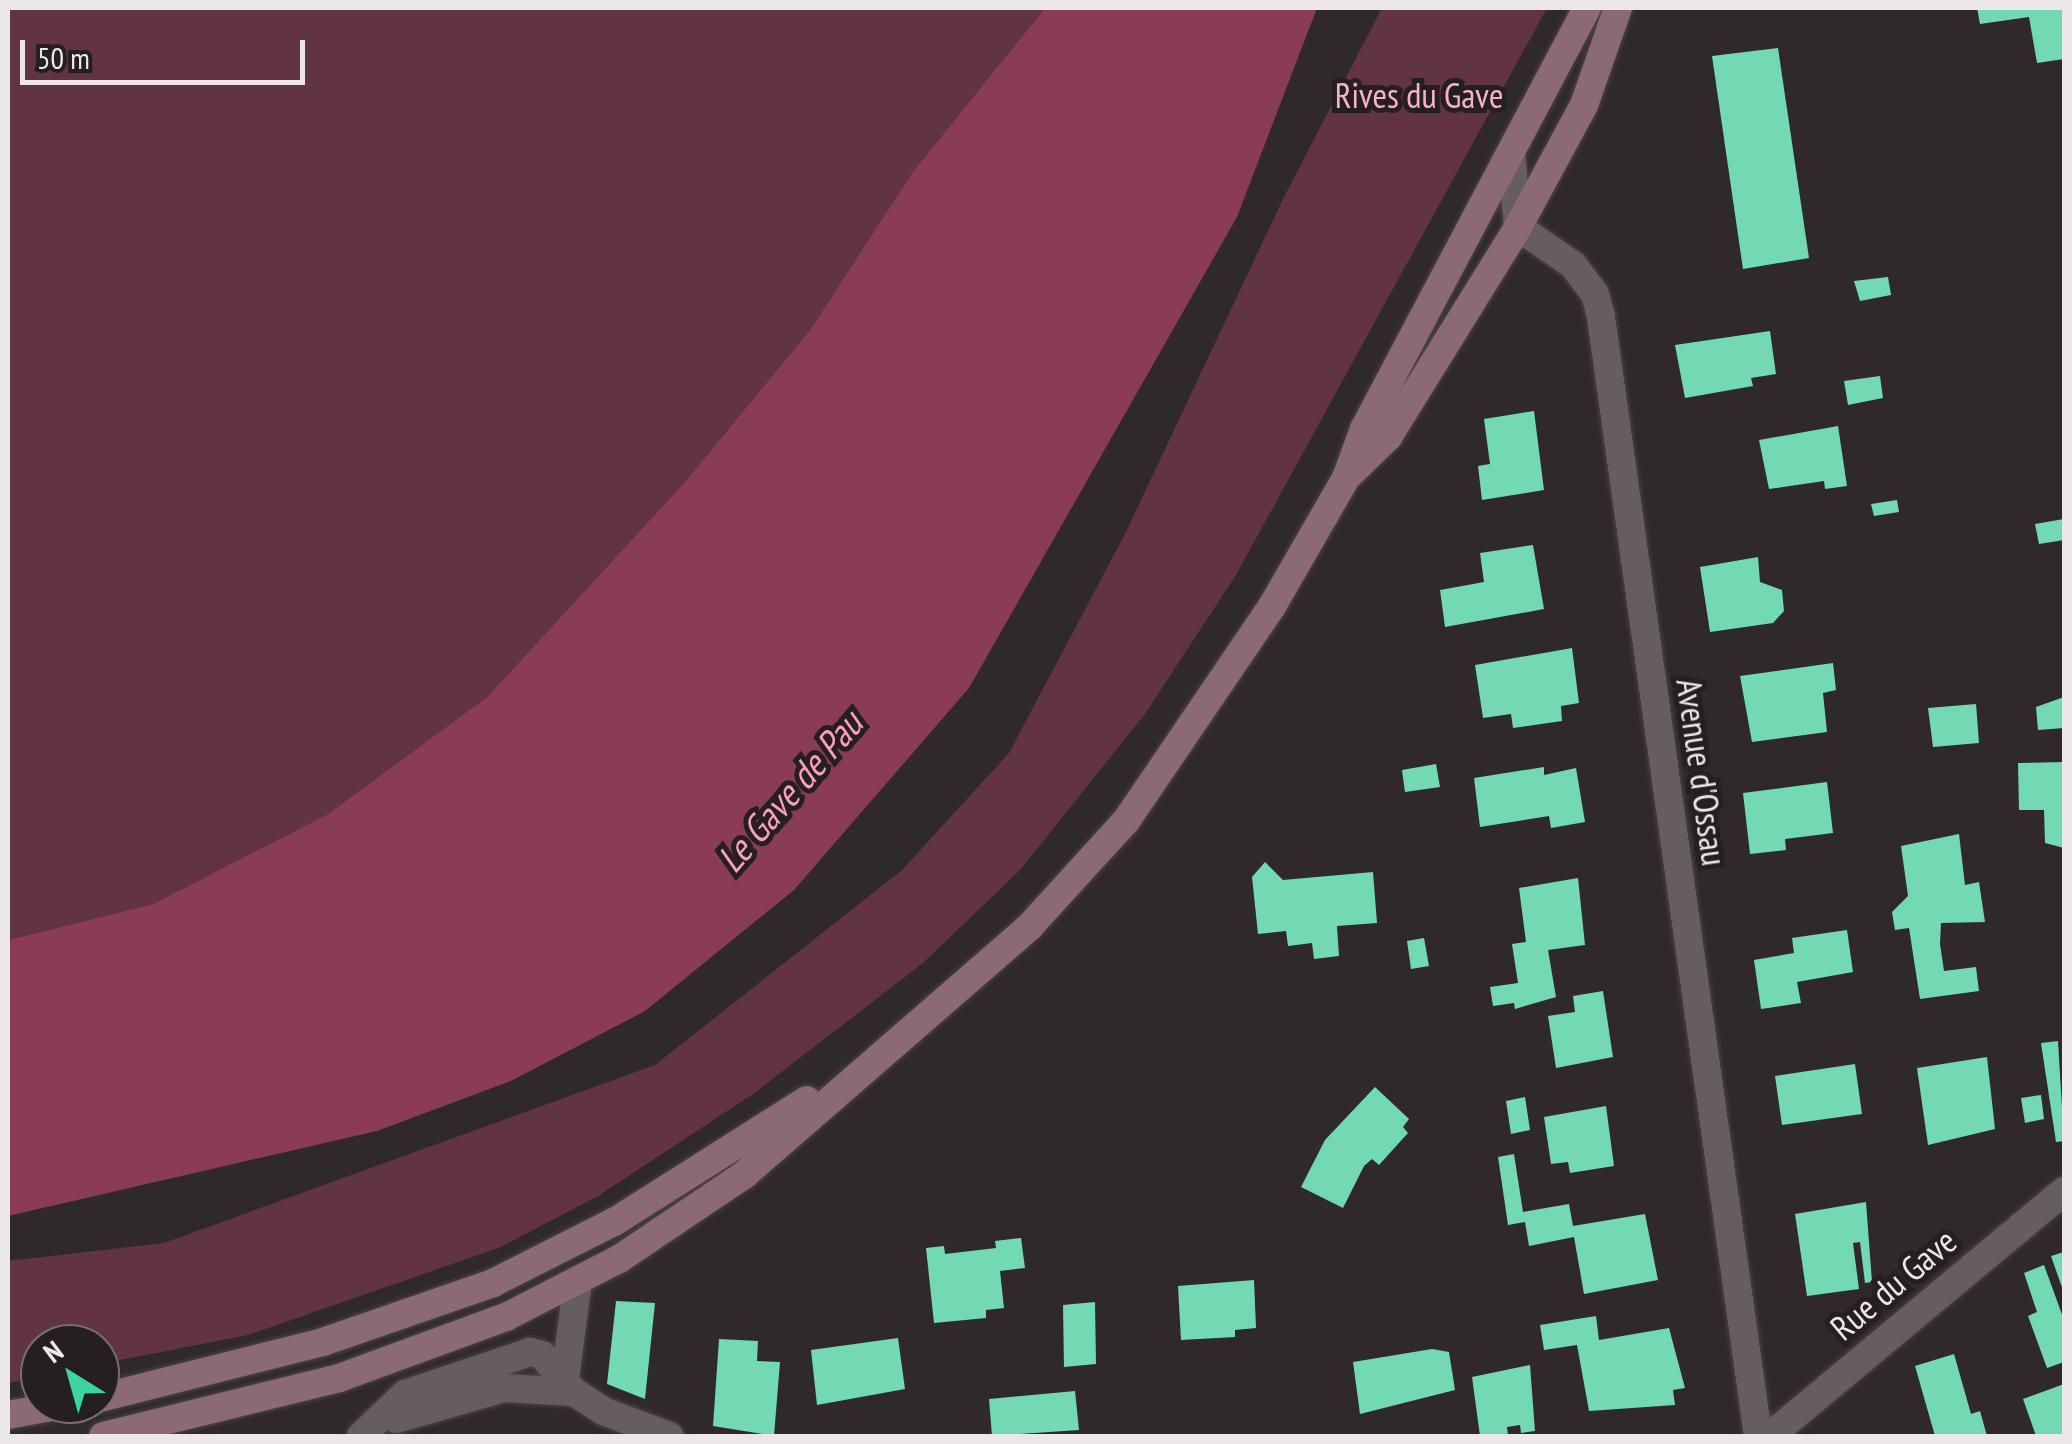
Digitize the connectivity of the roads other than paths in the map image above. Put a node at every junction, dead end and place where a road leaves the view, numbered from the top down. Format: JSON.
{"nodes":[{"id":1,"x":1588,"y":8,"type":"edge"},
{"id":2,"x":1618,"y":8,"type":"edge"},
{"id":3,"x":1511,"y":153,"type":"junction"},
{"id":4,"x":1518,"y":227,"type":"junction"},
{"id":5,"x":1346,"y":478,"type":"junction"},
{"id":6,"x":926,"y":1019,"type":"junction"},
{"id":7,"x":2064,"y":1191,"type":"edge"},
{"id":8,"x":578,"y":1280,"type":"junction"},
{"id":9,"x":570,"y":1385,"type":"junction"},
{"id":10,"x":120,"y":1393,"type":"edge"},
{"id":11,"x":103,"y":1436,"type":"edge"},
{"id":12,"x":362,"y":1436,"type":"edge"},
{"id":13,"x":669,"y":1436,"type":"edge"},
{"id":14,"x":1758,"y":1436,"type":"edge"},
{"id":15,"x":1770,"y":1436,"type":"edge"}],
"edges":[{"from":1,"to":3,"type":"main road"},
{"from":2,"to":4,"type":"main road"},
{"from":3,"to":4,"type":"street"},
{"from":3,"to":5,"type":"main road"},
{"from":4,"to":5,"type":"main road"},
{"from":4,"to":14,"type":"street","name":"Avenue d'Ossau"},
{"from":5,"to":6,"type":"main road"},
{"from":6,"to":8,"type":"main road"},
{"from":6,"to":10,"type":"main road"},
{"from":7,"to":15,"type":"street","name":"Rue du Gave"},
{"from":8,"to":9,"type":"street"},
{"from":8,"to":11,"type":"main road"},
{"from":9,"to":12,"type":"street"},
{"from":9,"to":13,"type":"street"}]}
